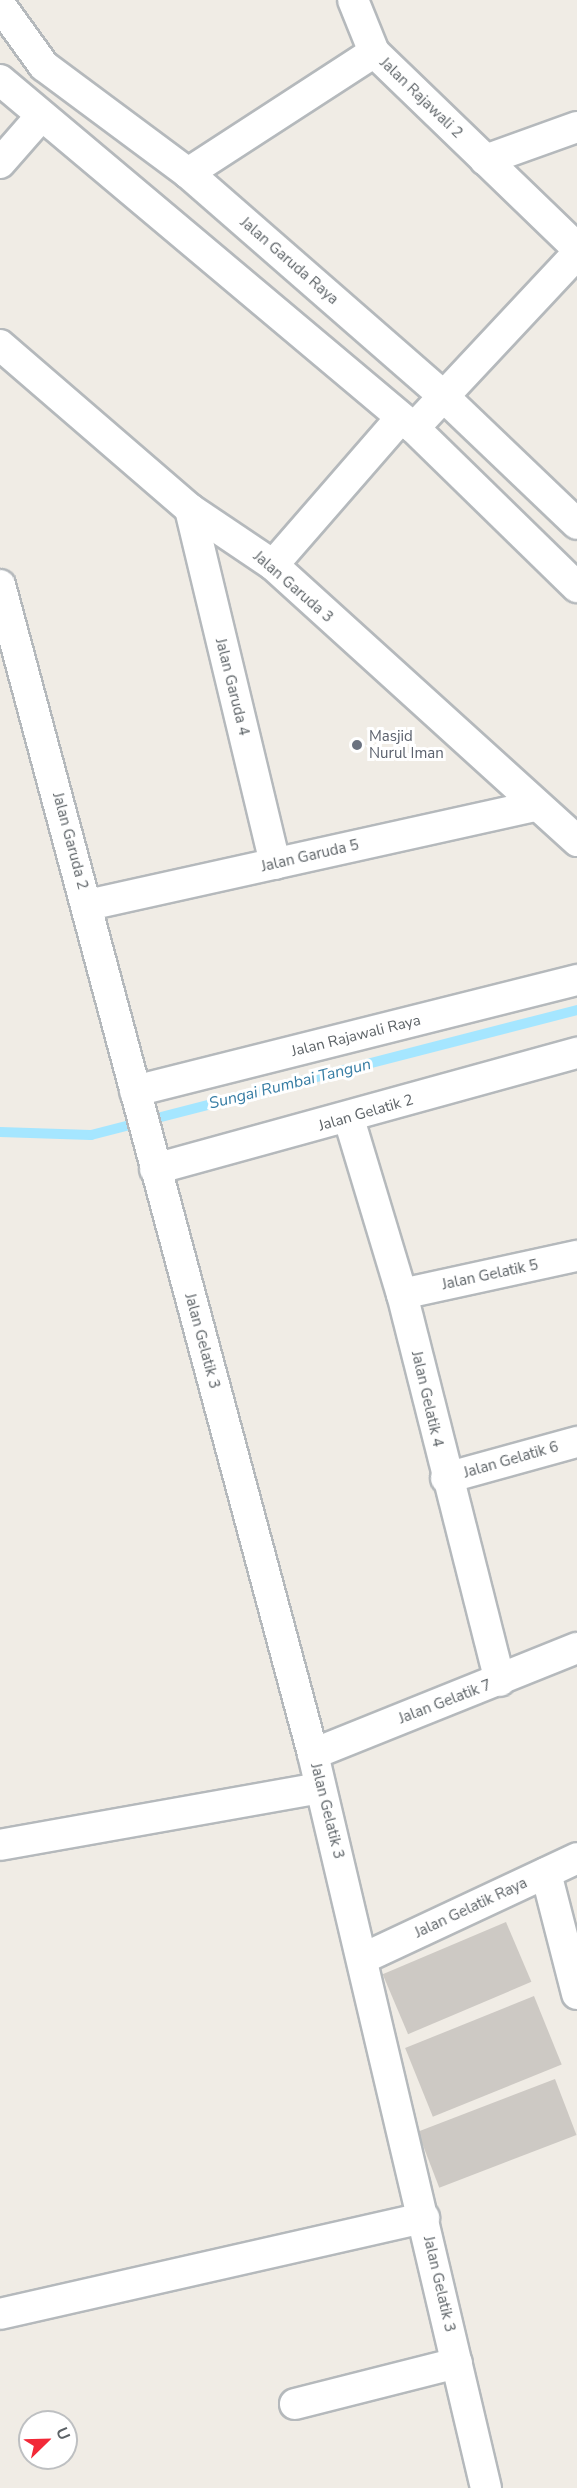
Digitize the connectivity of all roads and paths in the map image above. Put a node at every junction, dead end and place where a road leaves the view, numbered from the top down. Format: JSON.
{"nodes":[{"id":1,"x":353,"y":0,"type":"edge"},
{"id":2,"x":0,"y":4,"type":"edge"},
{"id":3,"x":374,"y":52,"type":"junction"},
{"id":4,"x":0,"y":80,"type":"edge"},
{"id":5,"x":41,"y":116,"type":"junction"},
{"id":6,"x":577,"y":127,"type":"edge"},
{"id":7,"x":485,"y":160,"type":"junction"},
{"id":8,"x":0,"y":163,"type":"edge"},
{"id":9,"x":188,"y":173,"type":"junction"},
{"id":10,"x":577,"y":248,"type":"edge"},
{"id":11,"x":577,"y":254,"type":"edge"},
{"id":12,"x":0,"y":345,"type":"edge"},
{"id":13,"x":441,"y":394,"type":"junction"},
{"id":14,"x":407,"y":424,"type":"junction"},
{"id":15,"x":190,"y":509,"type":"junction"},
{"id":16,"x":577,"y":524,"type":"edge"},
{"id":17,"x":273,"y":565,"type":"junction"},
{"id":18,"x":0,"y":585,"type":"edge"},
{"id":19,"x":577,"y":587,"type":"edge"},
{"id":20,"x":533,"y":806,"type":"junction"},
{"id":21,"x":577,"y":841,"type":"edge"},
{"id":22,"x":275,"y":864,"type":"junction"},
{"id":23,"x":88,"y":905,"type":"junction"},
{"id":24,"x":577,"y":980,"type":"edge"},
{"id":25,"x":577,"y":1053,"type":"edge"},
{"id":26,"x":136,"y":1095,"type":"junction"},
{"id":27,"x":349,"y":1119,"type":"junction"},
{"id":28,"x":147,"y":1139,"type":"joint"},
{"id":29,"x":154,"y":1169,"type":"junction"},
{"id":30,"x":577,"y":1256,"type":"edge"},
{"id":31,"x":402,"y":1294,"type":"junction"},
{"id":32,"x":577,"y":1442,"type":"edge"},
{"id":33,"x":446,"y":1479,"type":"junction"},
{"id":34,"x":577,"y":1648,"type":"edge"},
{"id":35,"x":500,"y":1681,"type":"junction"},
{"id":36,"x":313,"y":1754,"type":"junction"},
{"id":37,"x":320,"y":1788,"type":"junction"},
{"id":38,"x":0,"y":1845,"type":"edge"},
{"id":39,"x":577,"y":1858,"type":"edge"},
{"id":40,"x":546,"y":1873,"type":"junction"},
{"id":41,"x":364,"y":1958,"type":"junction"},
{"id":42,"x":577,"y":1994,"type":"edge"},
{"id":43,"x":424,"y":2218,"type":"junction"},
{"id":44,"x":0,"y":2314,"type":"edge"},
{"id":45,"x":457,"y":2363,"type":"junction"},
{"id":46,"x":295,"y":2404,"type":"dead end"},
{"id":47,"x":486,"y":2488,"type":"edge"}],
"edges":[{"from":1,"to":3,"type":"street"},
{"from":2,"to":9,"type":"street","name":"Jalan Garuda Raya"},
{"from":3,"to":7,"type":"street","name":"Jalan Rajawali 2"},
{"from":3,"to":9,"type":"street","name":"Jalan Rajawali 2"},
{"from":4,"to":5,"type":"street"},
{"from":5,"to":8,"type":"street"},
{"from":5,"to":14,"type":"street"},
{"from":6,"to":7,"type":"street"},
{"from":7,"to":10,"type":"street","name":"Jalan Rajawali 2"},
{"from":9,"to":13,"type":"street","name":"Jalan Garuda Raya"},
{"from":11,"to":13,"type":"street"},
{"from":12,"to":15,"type":"street","name":"Jalan Garuda 3"},
{"from":13,"to":14,"type":"street"},
{"from":13,"to":16,"type":"street","name":"Jalan Garuda Raya"},
{"from":14,"to":17,"type":"street"},
{"from":14,"to":19,"type":"street"},
{"from":15,"to":17,"type":"street","name":"Jalan Garuda 3"},
{"from":15,"to":22,"type":"street","name":"Jalan Garuda 4"},
{"from":17,"to":20,"type":"street","name":"Jalan Garuda 3"},
{"from":18,"to":23,"type":"street","name":"Jalan Garuda 2"},
{"from":20,"to":21,"type":"street","name":"Jalan Garuda 3"},
{"from":20,"to":22,"type":"street","name":"Jalan Garuda 5"},
{"from":22,"to":23,"type":"street","name":"Jalan Garuda 5"},
{"from":23,"to":26,"type":"street","name":"Jalan Garuda 2"},
{"from":24,"to":26,"type":"street","name":"Jalan Rajawali Raya"},
{"from":25,"to":27,"type":"street","name":"Jalan Gelatik 2"},
{"from":26,"to":28,"type":"street","name":"Jalan Garuda 2"},
{"from":27,"to":29,"type":"street","name":"Jalan Gelatik 2"},
{"from":27,"to":31,"type":"street","name":"Jalan Gelatik 4"},
{"from":28,"to":29,"type":"street","name":"Jalan Gelatik 3"},
{"from":29,"to":36,"type":"street","name":"Jalan Gelatik 3"},
{"from":30,"to":31,"type":"street","name":"Jalan Gelatik 5"},
{"from":31,"to":33,"type":"street","name":"Jalan Gelatik 4"},
{"from":32,"to":33,"type":"street","name":"Jalan Gelatik 6"},
{"from":33,"to":35,"type":"street","name":"Jalan Gelatik 4"},
{"from":34,"to":35,"type":"street","name":"Jalan Gelatik 7"},
{"from":35,"to":36,"type":"street","name":"Jalan Gelatik 7"},
{"from":36,"to":37,"type":"street","name":"Jalan Gelatik 3"},
{"from":37,"to":38,"type":"street"},
{"from":37,"to":41,"type":"street","name":"Jalan Gelatik 3"},
{"from":39,"to":40,"type":"street","name":"Jalan Gelatik Raya"},
{"from":40,"to":41,"type":"street","name":"Jalan Gelatik Raya"},
{"from":40,"to":42,"type":"street"},
{"from":41,"to":43,"type":"street","name":"Jalan Gelatik 3"},
{"from":43,"to":44,"type":"street"},
{"from":43,"to":45,"type":"street","name":"Jalan Gelatik 3"},
{"from":45,"to":46,"type":"street"},
{"from":45,"to":47,"type":"street","name":"Jalan Gelatik 3"}]}
